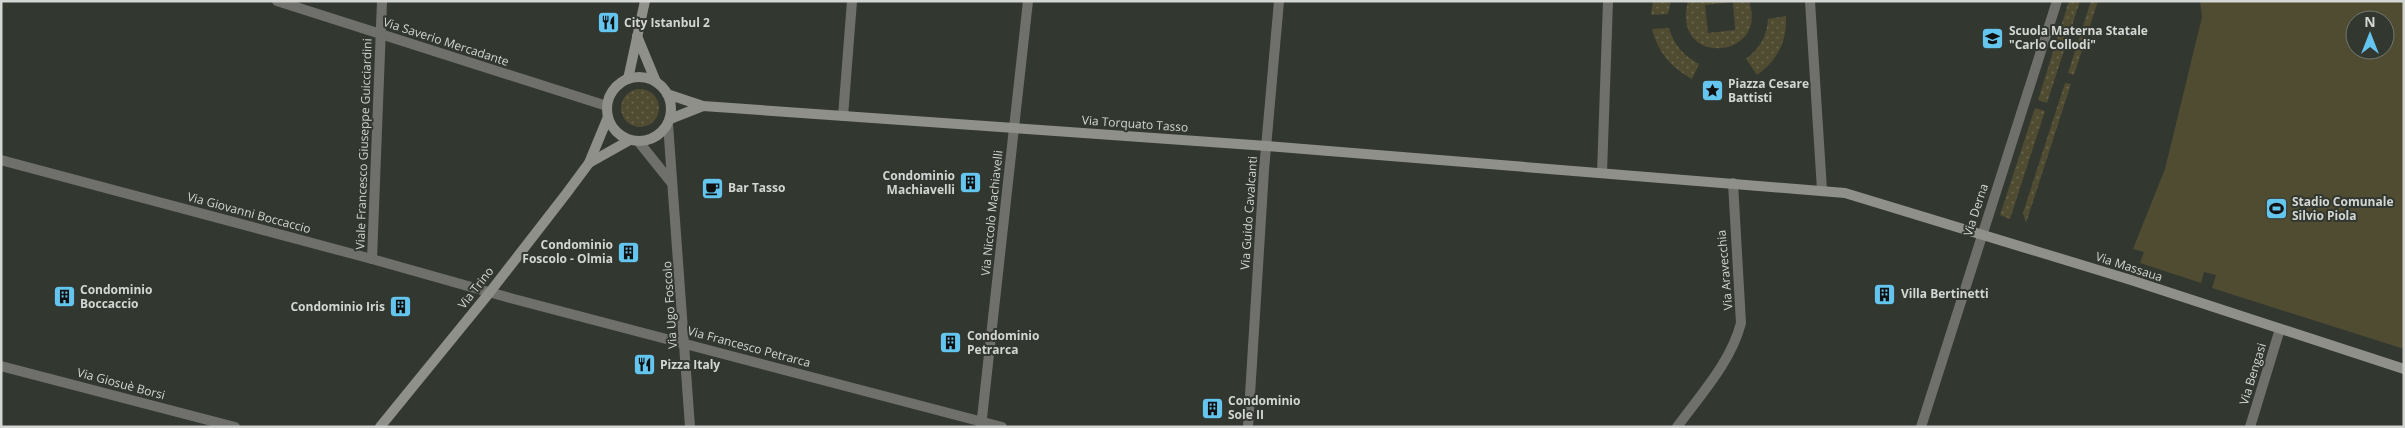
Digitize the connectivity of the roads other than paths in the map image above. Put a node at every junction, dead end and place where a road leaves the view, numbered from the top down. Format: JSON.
{"nodes":[{"id":1,"x":277,"y":1,"type":"edge"},
{"id":2,"x":382,"y":1,"type":"edge"},
{"id":3,"x":645,"y":1,"type":"edge"},
{"id":4,"x":852,"y":1,"type":"edge"},
{"id":5,"x":1028,"y":1,"type":"edge"},
{"id":6,"x":1279,"y":1,"type":"edge"},
{"id":7,"x":1608,"y":1,"type":"edge"},
{"id":8,"x":1810,"y":1,"type":"edge"},
{"id":9,"x":2057,"y":1,"type":"edge"},
{"id":10,"x":381,"y":34,"type":"junction"},
{"id":11,"x":637,"y":36,"type":"junction"},
{"id":12,"x":628,"y":79,"type":"junction"},
{"id":13,"x":656,"y":82,"type":"junction"},
{"id":14,"x":667,"y":94,"type":"junction"},
{"id":15,"x":703,"y":106,"type":"junction"},
{"id":16,"x":608,"y":112,"type":"junction"},
{"id":17,"x":843,"y":116,"type":"junction"},
{"id":18,"x":669,"y":122,"type":"junction"},
{"id":19,"x":1014,"y":128,"type":"junction"},
{"id":20,"x":634,"y":140,"type":"junction"},
{"id":21,"x":1266,"y":146,"type":"junction"},
{"id":22,"x":1,"y":160,"type":"edge"},
{"id":23,"x":589,"y":163,"type":"junction"},
{"id":24,"x":1602,"y":172,"type":"junction"},
{"id":25,"x":672,"y":182,"type":"junction"},
{"id":26,"x":1733,"y":183,"type":"junction"},
{"id":27,"x":1822,"y":190,"type":"junction"},
{"id":28,"x":1982,"y":234,"type":"junction"},
{"id":29,"x":372,"y":258,"type":"junction"},
{"id":30,"x":490,"y":292,"type":"junction"},
{"id":31,"x":2280,"y":328,"type":"junction"},
{"id":32,"x":686,"y":342,"type":"junction"},
{"id":33,"x":1,"y":366,"type":"edge"},
{"id":34,"x":2404,"y":369,"type":"edge"},
{"id":35,"x":981,"y":424,"type":"edge"},
{"id":36,"x":234,"y":427,"type":"edge"},
{"id":37,"x":380,"y":427,"type":"edge"},
{"id":38,"x":690,"y":427,"type":"edge"},
{"id":39,"x":1002,"y":427,"type":"edge"},
{"id":40,"x":1248,"y":427,"type":"edge"},
{"id":41,"x":1677,"y":427,"type":"edge"},
{"id":42,"x":1921,"y":427,"type":"edge"},
{"id":43,"x":2250,"y":427,"type":"edge"}],
"edges":[{"from":1,"to":10,"type":"street","name":"Via Saverio Mercadante"},
{"from":2,"to":10,"type":"street","name":"Viale Francesco Giuseppe Guicciardini"},
{"from":3,"to":11,"type":"street"},
{"from":4,"to":17,"type":"street"},
{"from":5,"to":19,"type":"street","name":"Via Niccolò Machiavelli"},
{"from":6,"to":21,"type":"street","name":"Via Guido Cavalcanti"},
{"from":7,"to":24,"type":"street"},
{"from":8,"to":27,"type":"street"},
{"from":9,"to":28,"type":"street","name":"Via Derna"},
{"from":10,"to":16,"type":"street","name":"Via Saverio Mercadante"},
{"from":10,"to":29,"type":"street","name":"Viale Francesco Giuseppe Guicciardini"},
{"from":11,"to":12,"type":"street"},
{"from":11,"to":13,"type":"street"},
{"from":12,"to":13,"type":"street"},
{"from":12,"to":16,"type":"street"},
{"from":13,"to":14,"type":"street"},
{"from":14,"to":15,"type":"street","name":"Via Torquato Tasso"},
{"from":14,"to":18,"type":"street"},
{"from":15,"to":17,"type":"street","name":"Via Torquato Tasso"},
{"from":15,"to":18,"type":"street","name":"Via Torquato Tasso"},
{"from":16,"to":20,"type":"street"},
{"from":16,"to":23,"type":"street","name":"Via Trino"},
{"from":17,"to":19,"type":"street","name":"Via Torquato Tasso"},
{"from":18,"to":20,"type":"street"},
{"from":18,"to":25,"type":"street","name":"Via Ugo Foscolo"},
{"from":19,"to":21,"type":"street","name":"Via Torquato Tasso"},
{"from":19,"to":35,"type":"street","name":"Via Niccolò Machiavelli"},
{"from":20,"to":23,"type":"street","name":"Via Trino"},
{"from":20,"to":25,"type":"street"},
{"from":21,"to":24,"type":"street","name":"Via Torquato Tasso"},
{"from":21,"to":40,"type":"street","name":"Via Guido Cavalcanti"},
{"from":22,"to":29,"type":"street","name":"Via Giovanni Boccaccio"},
{"from":23,"to":30,"type":"street","name":"Via Trino"},
{"from":24,"to":26,"type":"street"},
{"from":25,"to":32,"type":"street","name":"Via Ugo Foscolo"},
{"from":26,"to":27,"type":"street"},
{"from":26,"to":41,"type":"street","name":"Via Aravecchia"},
{"from":27,"to":28,"type":"street","name":"Via Massaua"},
{"from":28,"to":31,"type":"street","name":"Via Massaua"},
{"from":28,"to":42,"type":"street","name":"Via Derna"},
{"from":29,"to":30,"type":"street","name":"Via Giovanni Boccaccio"},
{"from":30,"to":32,"type":"street","name":"Via Francesco Petrarca"},
{"from":30,"to":37,"type":"street","name":"Via Trino"},
{"from":31,"to":34,"type":"street","name":"Via Massaua"},
{"from":31,"to":43,"type":"street","name":"Via Bengasi"},
{"from":32,"to":35,"type":"street","name":"Via Francesco Petrarca"},
{"from":32,"to":38,"type":"street","name":"Via Ugo Foscolo"},
{"from":33,"to":36,"type":"street","name":"Via Giosuè Borsi"},
{"from":35,"to":39,"type":"street","name":"Via Francesco Petrarca"}]}
